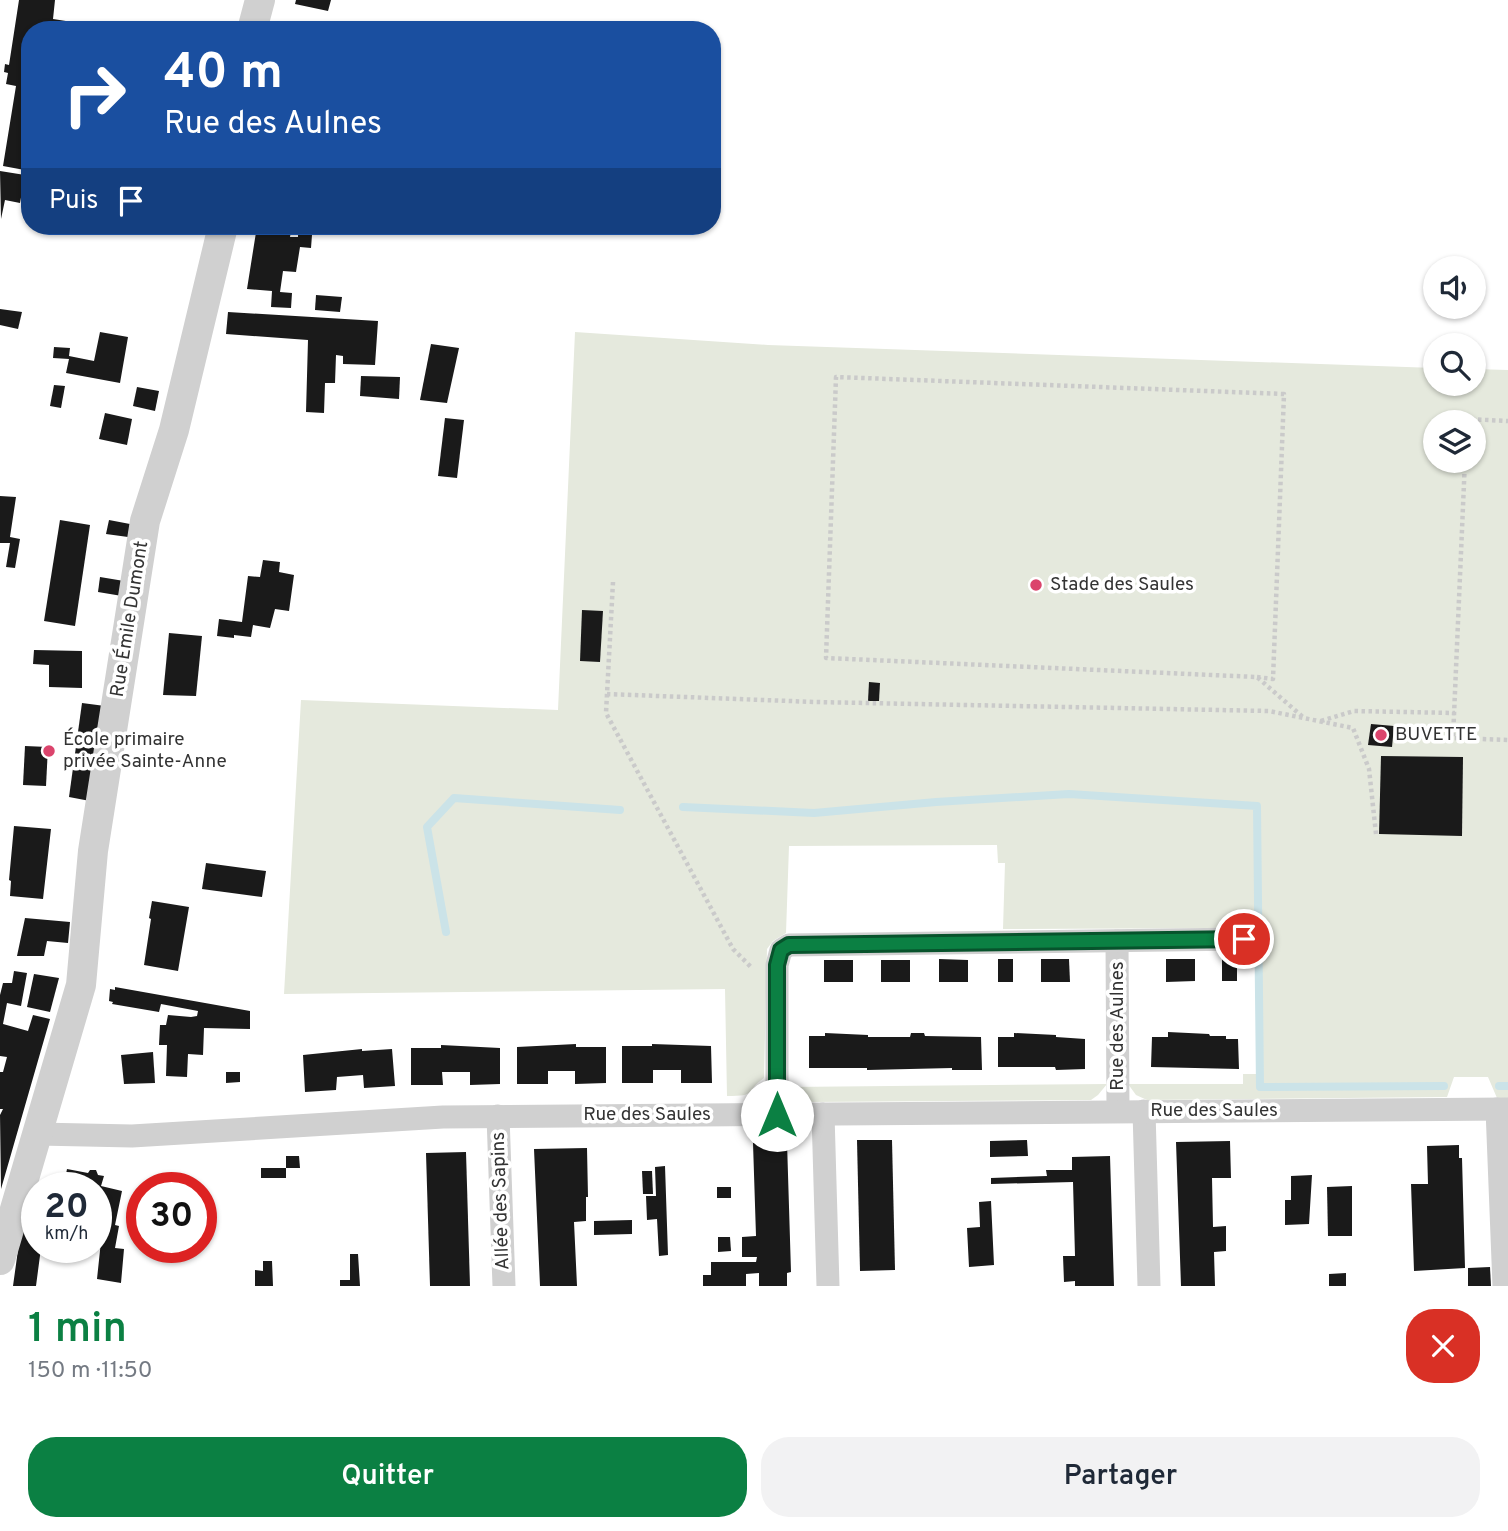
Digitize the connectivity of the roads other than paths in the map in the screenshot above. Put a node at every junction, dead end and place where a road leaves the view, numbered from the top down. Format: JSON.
{"nodes":[{"id":1,"x":260,"y":0,"type":"edge"},
{"id":2,"x":254,"y":21,"type":"edge"},
{"id":3,"x":221,"y":235,"type":"edge"},
{"id":4,"x":1244,"y":939,"type":"dead end"},
{"id":5,"x":1117,"y":941,"type":"junction"},
{"id":6,"x":1502,"y":1109,"type":"edge"},
{"id":7,"x":1118,"y":1111,"type":"junction"},
{"id":8,"x":1144,"y":1111,"type":"junction"},
{"id":9,"x":823,"y":1114,"type":"junction"},
{"id":10,"x":777,"y":1115,"type":"junction"},
{"id":11,"x":498,"y":1116,"type":"junction"},
{"id":12,"x":38,"y":1134,"type":"junction"},
{"id":13,"x":0,"y":1261,"type":"edge"},
{"id":14,"x":504,"y":1286,"type":"edge"},
{"id":15,"x":828,"y":1286,"type":"edge"},
{"id":16,"x":1149,"y":1286,"type":"edge"},
{"id":17,"x":1504,"y":1286,"type":"edge"}],
"edges":[{"from":1,"to":2,"type":"street"},
{"from":3,"to":12,"type":"street","name":"Rue Émile Dumont"},
{"from":4,"to":5,"type":"street","name":"Rue des Aulnes"},
{"from":5,"to":7,"type":"street","name":"Rue des Aulnes"},
{"from":5,"to":10,"type":"street","name":"Rue des Aulnes"},
{"from":6,"to":8,"type":"street","name":"Rue des Saules"},
{"from":6,"to":17,"type":"street"},
{"from":7,"to":8,"type":"street","name":"Rue des Saules"},
{"from":7,"to":9,"type":"street","name":"Rue des Saules"},
{"from":8,"to":16,"type":"street"},
{"from":9,"to":10,"type":"street","name":"Rue des Saules"},
{"from":9,"to":15,"type":"street"},
{"from":10,"to":11,"type":"street","name":"Rue des Saules"},
{"from":11,"to":12,"type":"street","name":"Rue des Saules"},
{"from":11,"to":14,"type":"street","name":"Allée des Sapins"},
{"from":12,"to":13,"type":"street","name":"Rue Émile Dumont"}]}
